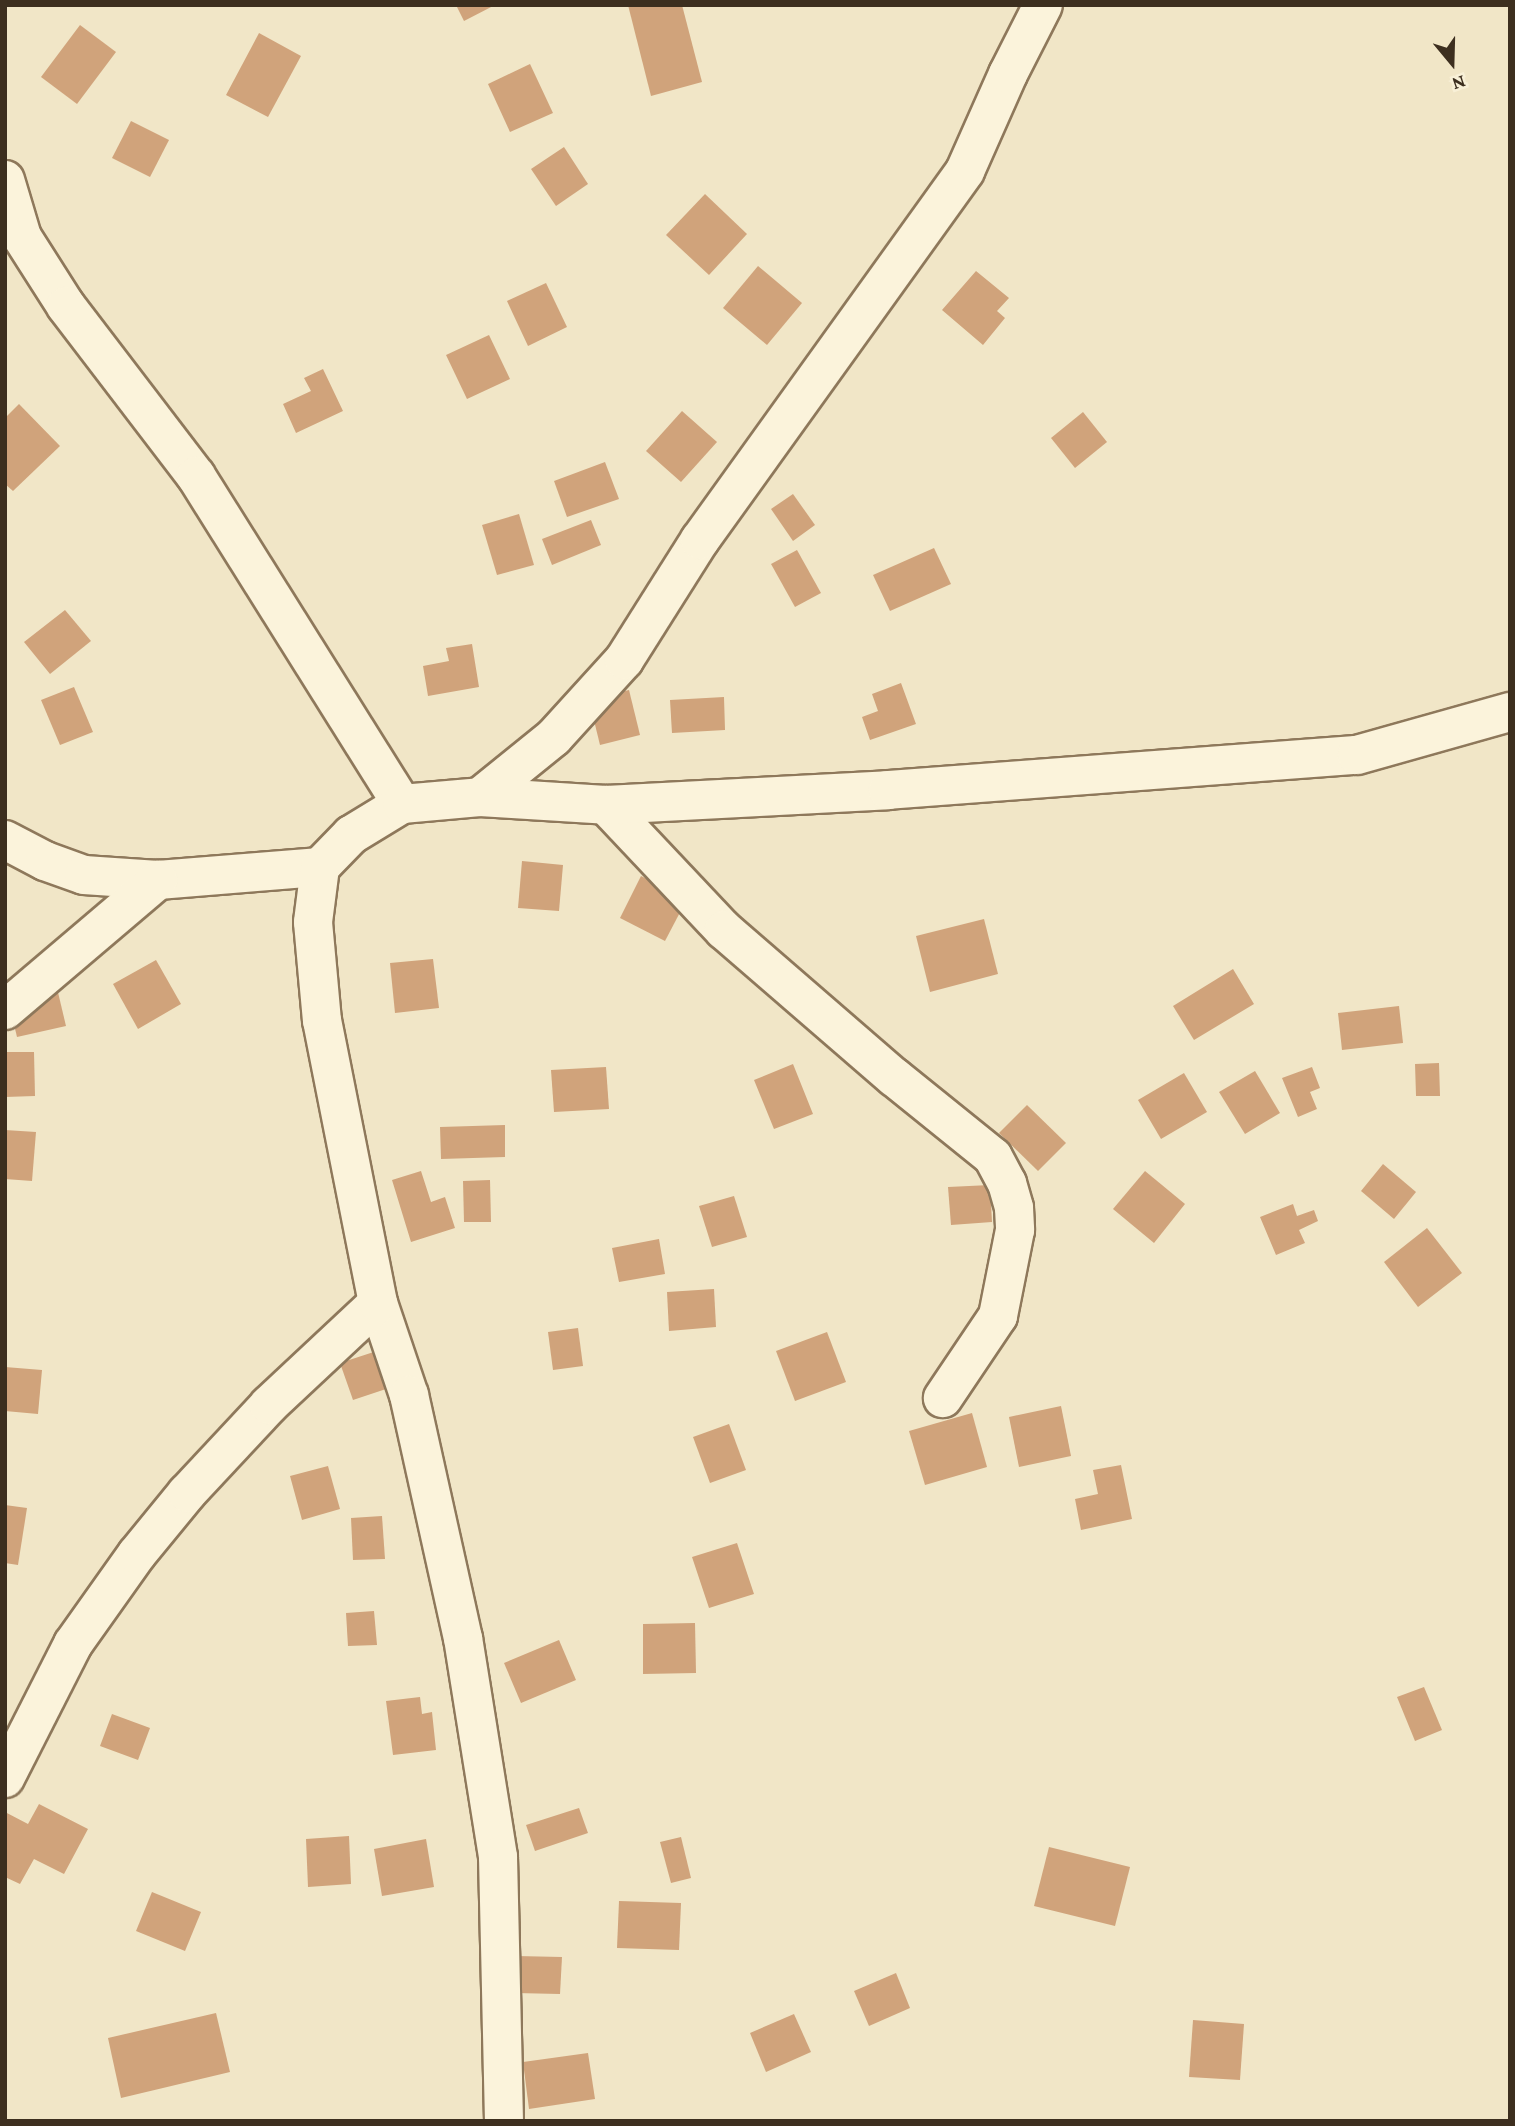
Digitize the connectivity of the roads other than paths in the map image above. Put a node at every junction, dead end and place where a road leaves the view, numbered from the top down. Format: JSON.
{"nodes":[{"id":1,"x":1043,"y":5,"type":"edge"},
{"id":2,"x":5,"y":180,"type":"edge"},
{"id":3,"x":1510,"y":712,"type":"edge"},
{"id":4,"x":480,"y":797,"type":"junction"},
{"id":5,"x":402,"y":804,"type":"junction"},
{"id":6,"x":606,"y":805,"type":"junction"},
{"id":7,"x":5,"y":840,"type":"edge"},
{"id":8,"x":320,"y":867,"type":"junction"},
{"id":9,"x":158,"y":880,"type":"junction"},
{"id":10,"x":5,"y":1010,"type":"edge"},
{"id":11,"x":378,"y":1303,"type":"junction"},
{"id":12,"x":943,"y":1398,"type":"dead end"},
{"id":13,"x":5,"y":1778,"type":"edge"},
{"id":14,"x":504,"y":2121,"type":"edge"}],
"edges":[{"from":1,"to":4,"type":"street"},
{"from":2,"to":5,"type":"street"},
{"from":3,"to":6,"type":"street"},
{"from":4,"to":5,"type":"street"},
{"from":4,"to":6,"type":"street"},
{"from":5,"to":8,"type":"street"},
{"from":6,"to":12,"type":"street"},
{"from":7,"to":9,"type":"street"},
{"from":8,"to":9,"type":"street"},
{"from":8,"to":11,"type":"street"},
{"from":9,"to":10,"type":"street"},
{"from":11,"to":13,"type":"street"},
{"from":11,"to":14,"type":"street"}]}
